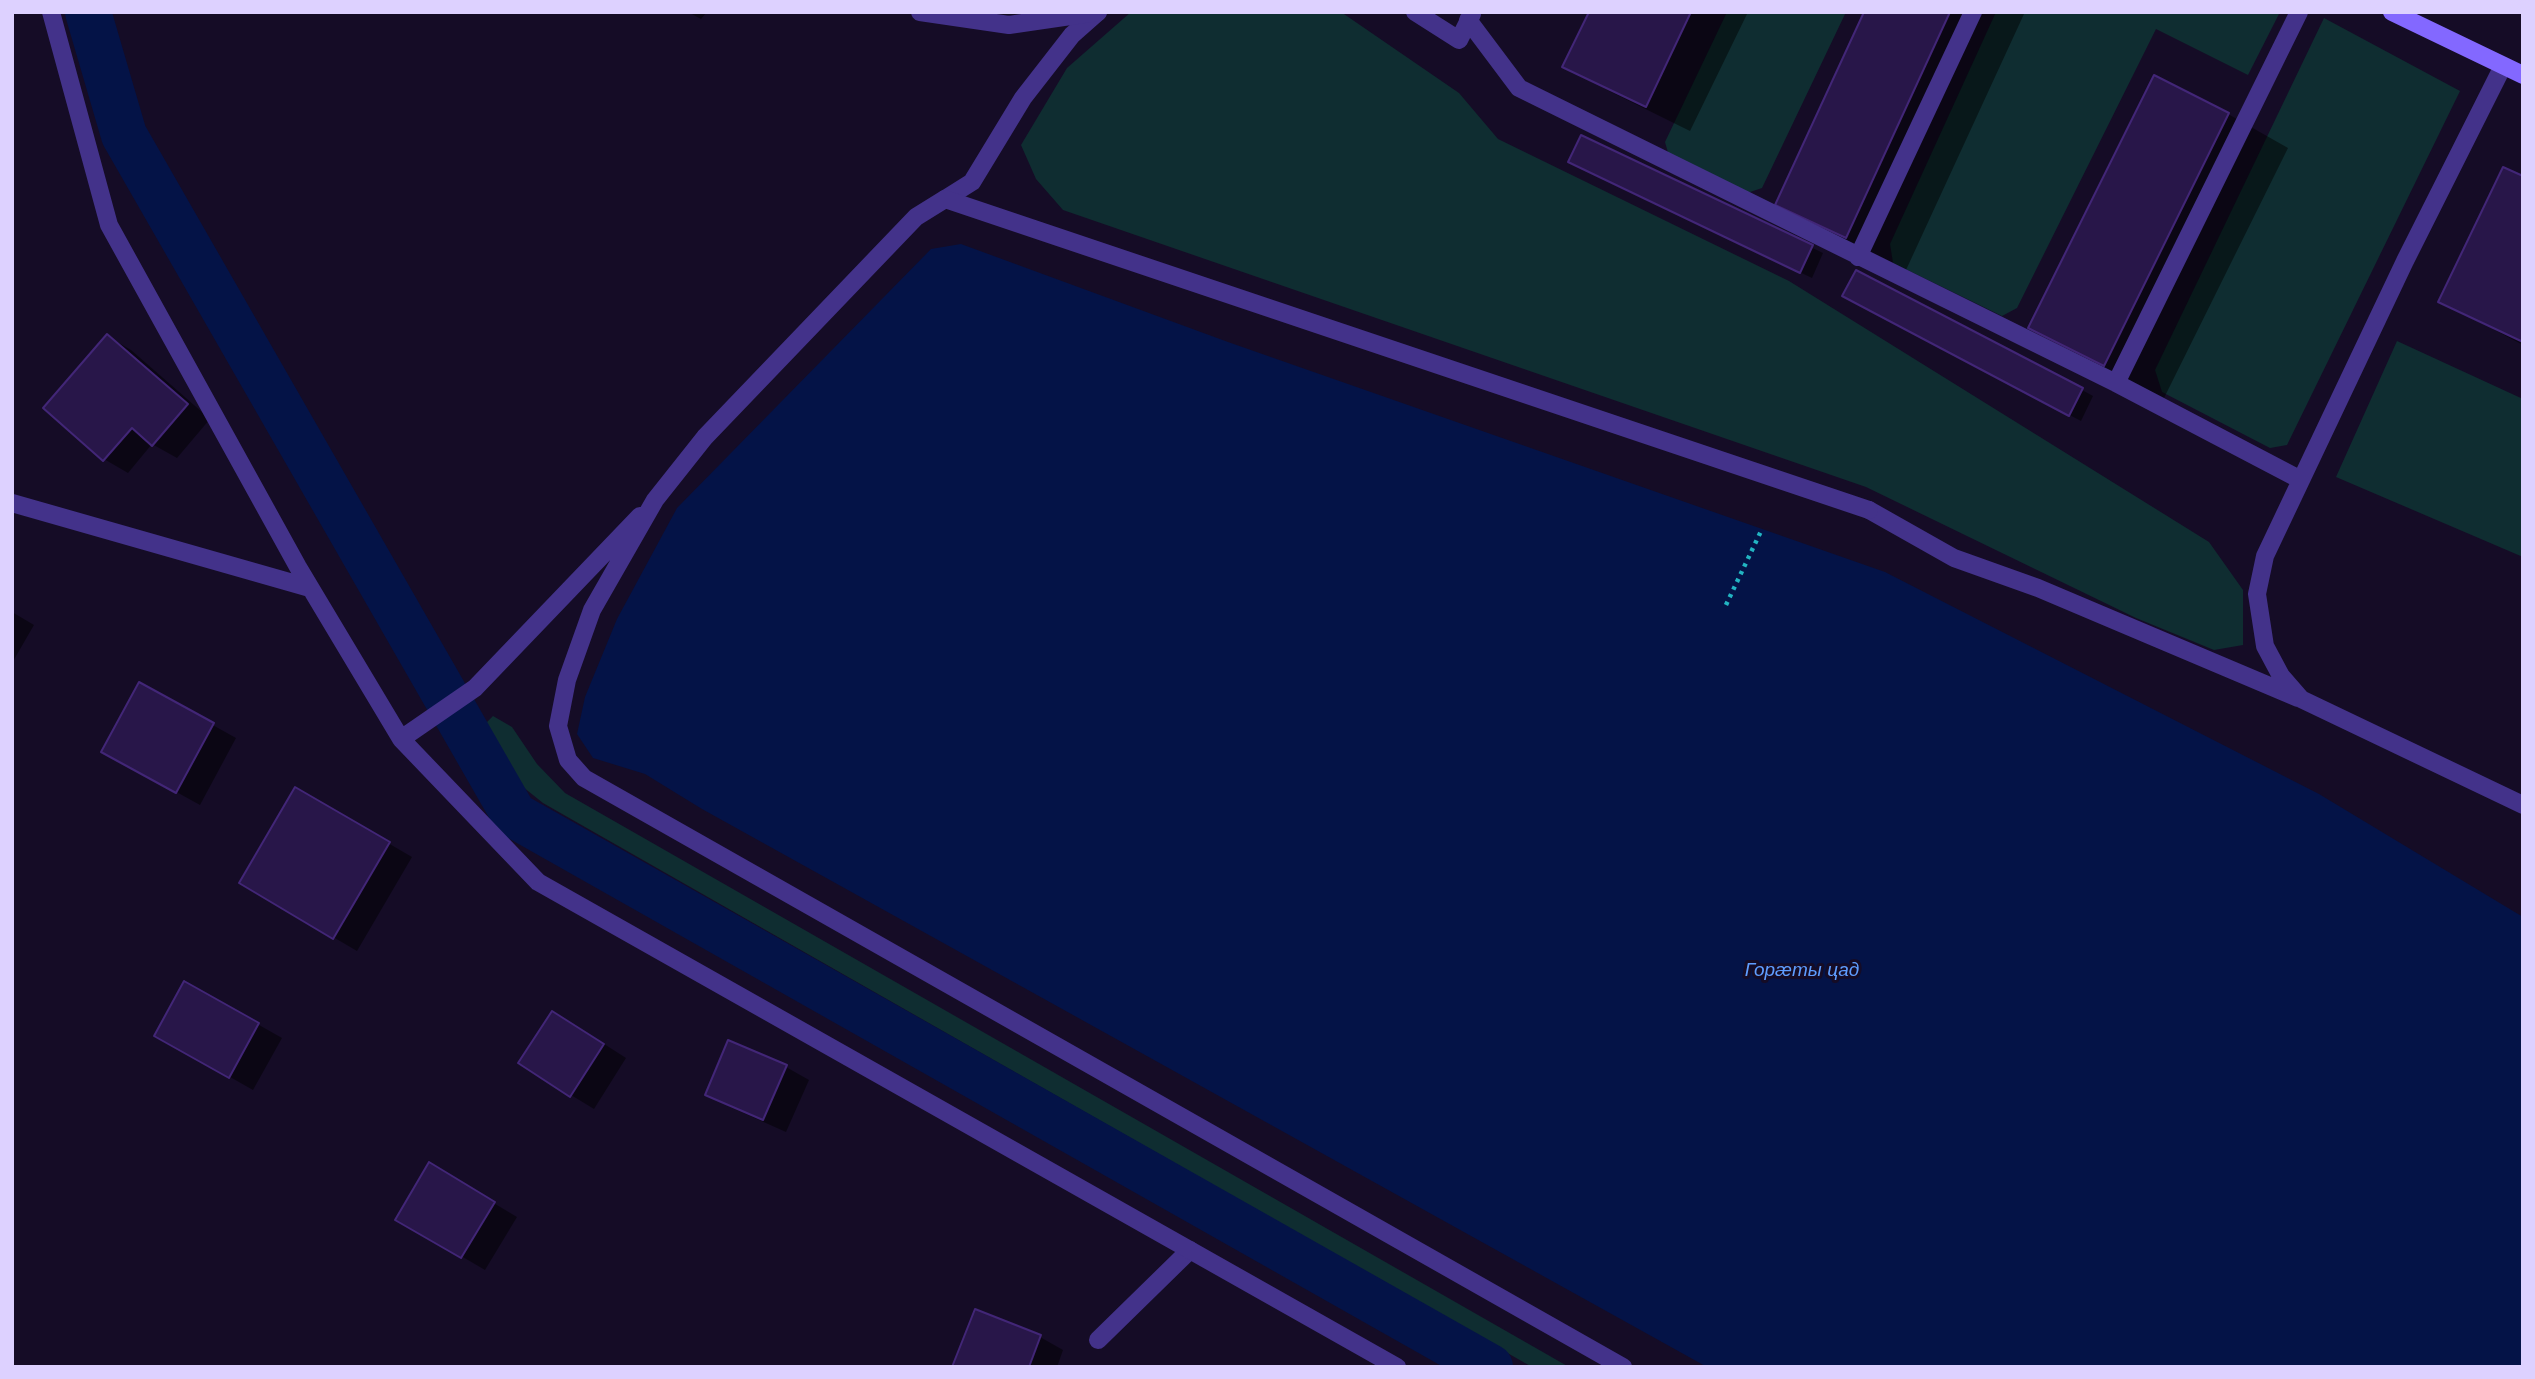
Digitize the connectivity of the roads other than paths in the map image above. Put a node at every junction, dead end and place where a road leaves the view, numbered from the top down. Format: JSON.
{"nodes":[{"id":1,"x":51,"y":12,"type":"edge"},
{"id":2,"x":920,"y":12,"type":"edge"},
{"id":3,"x":1098,"y":12,"type":"edge"},
{"id":4,"x":1415,"y":12,"type":"edge"},
{"id":5,"x":1973,"y":12,"type":"edge"},
{"id":6,"x":2299,"y":12,"type":"edge"},
{"id":7,"x":2392,"y":12,"type":"edge"},
{"id":8,"x":1471,"y":16,"type":"edge"},
{"id":9,"x":2503,"y":65,"type":"junction"},
{"id":10,"x":2523,"y":75,"type":"edge"},
{"id":11,"x":945,"y":199,"type":"junction"},
{"id":12,"x":1858,"y":257,"type":"junction"},
{"id":13,"x":2116,"y":383,"type":"junction"},
{"id":14,"x":2301,"y":480,"type":"junction"},
{"id":15,"x":655,"y":500,"type":"junction"},
{"id":16,"x":12,"y":503,"type":"edge"},
{"id":17,"x":310,"y":588,"type":"junction"},
{"id":18,"x":2301,"y":699,"type":"junction"},
{"id":19,"x":401,"y":739,"type":"junction"},
{"id":20,"x":2523,"y":805,"type":"edge"},
{"id":21,"x":1190,"y":1250,"type":"junction"},
{"id":22,"x":1098,"y":1340,"type":"dead end"},
{"id":23,"x":1397,"y":1367,"type":"edge"},
{"id":24,"x":1623,"y":1367,"type":"edge"}],
"edges":[{"from":1,"to":17,"type":"street"},
{"from":2,"to":3,"type":"street"},
{"from":3,"to":11,"type":"street"},
{"from":4,"to":8,"type":"street"},
{"from":5,"to":12,"type":"street"},
{"from":6,"to":13,"type":"street"},
{"from":7,"to":9,"type":"street"},
{"from":8,"to":12,"type":"street"},
{"from":9,"to":10,"type":"street"},
{"from":9,"to":14,"type":"street"},
{"from":11,"to":15,"type":"street"},
{"from":11,"to":18,"type":"street"},
{"from":12,"to":13,"type":"street"},
{"from":13,"to":14,"type":"street"},
{"from":14,"to":18,"type":"street"},
{"from":15,"to":19,"type":"street"},
{"from":15,"to":24,"type":"street"},
{"from":16,"to":17,"type":"street"},
{"from":17,"to":19,"type":"street"},
{"from":18,"to":20,"type":"street"},
{"from":19,"to":21,"type":"street"},
{"from":21,"to":22,"type":"street"},
{"from":21,"to":23,"type":"street"}]}
